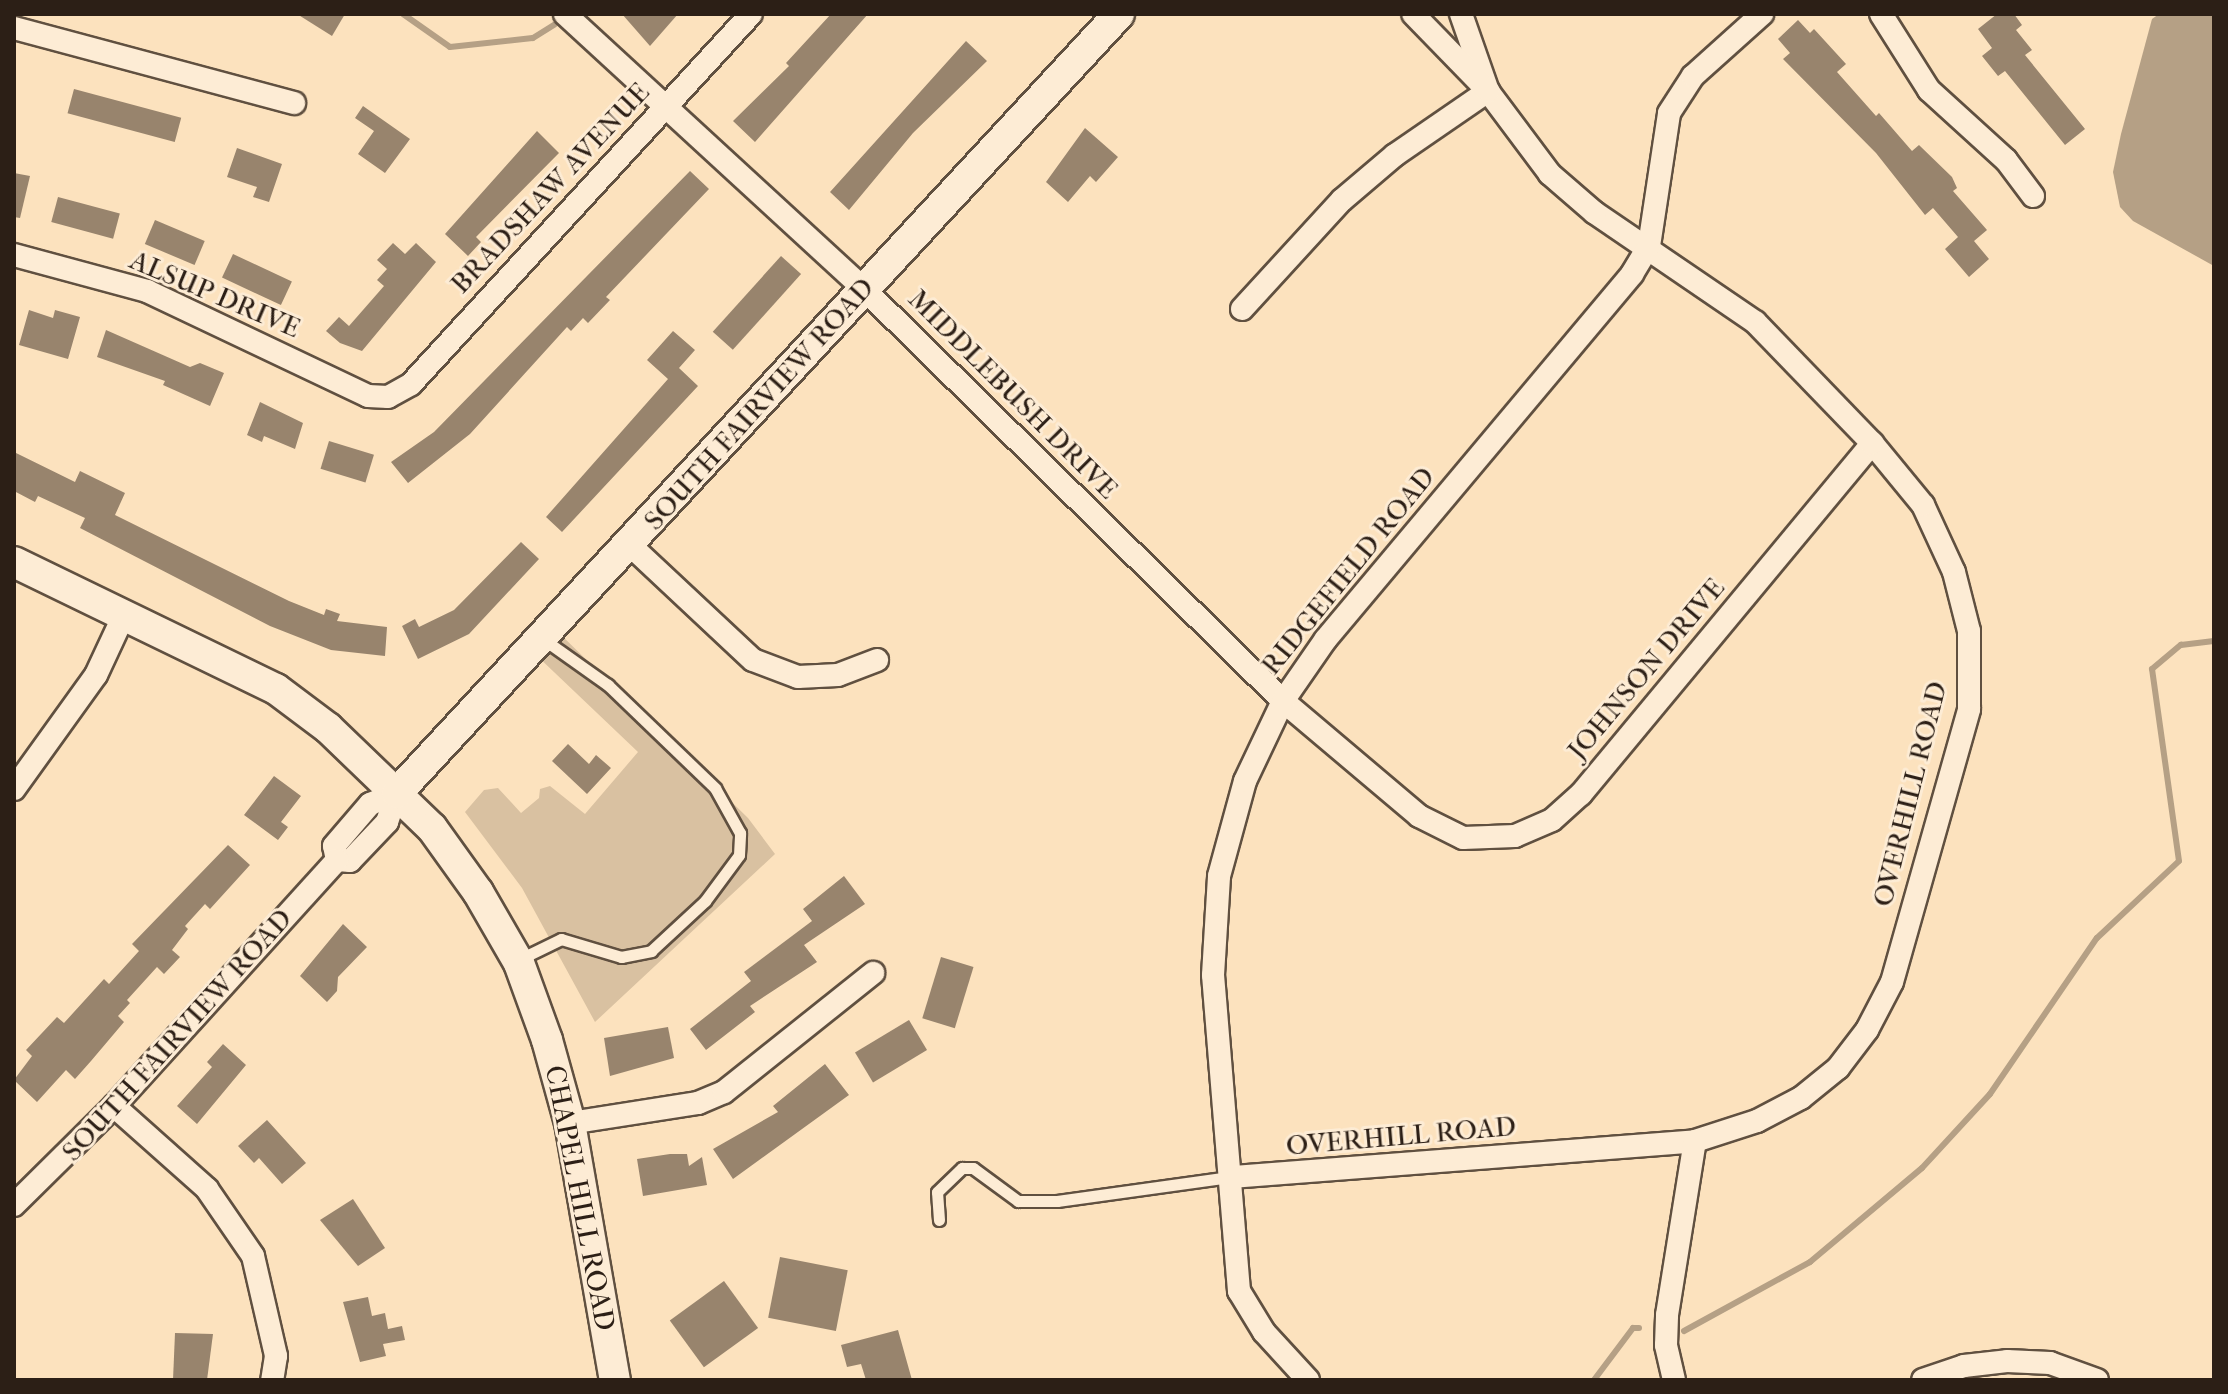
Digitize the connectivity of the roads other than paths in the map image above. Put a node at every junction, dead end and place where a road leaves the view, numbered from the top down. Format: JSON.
{"nodes":[{"id":1,"x":565,"y":14,"type":"edge"},
{"id":2,"x":751,"y":14,"type":"edge"},
{"id":3,"x":1119,"y":14,"type":"edge"},
{"id":4,"x":1413,"y":14,"type":"edge"},
{"id":5,"x":1461,"y":14,"type":"edge"},
{"id":6,"x":1762,"y":14,"type":"edge"},
{"id":7,"x":1881,"y":14,"type":"edge"},
{"id":8,"x":14,"y":28,"type":"edge"},
{"id":9,"x":1488,"y":91,"type":"junction"},
{"id":10,"x":294,"y":103,"type":"dead end"},
{"id":11,"x":665,"y":107,"type":"junction"},
{"id":12,"x":2033,"y":196,"type":"dead end"},
{"id":13,"x":1649,"y":246,"type":"junction"},
{"id":14,"x":14,"y":255,"type":"edge"},
{"id":15,"x":863,"y":288,"type":"junction"},
{"id":16,"x":1242,"y":309,"type":"dead end"},
{"id":17,"x":388,"y":397,"type":"joint"},
{"id":18,"x":1872,"y":443,"type":"junction"},
{"id":19,"x":631,"y":546,"type":"junction"},
{"id":20,"x":14,"y":562,"type":"edge"},
{"id":21,"x":124,"y":615,"type":"junction"},
{"id":22,"x":543,"y":639,"type":"junction"},
{"id":23,"x":877,"y":660,"type":"dead end"},
{"id":24,"x":1283,"y":701,"type":"junction"},
{"id":25,"x":14,"y":789,"type":"edge"},
{"id":26,"x":397,"y":793,"type":"junction"},
{"id":27,"x":1419,"y":816,"type":"joint"},
{"id":28,"x":517,"y":960,"type":"junction"},
{"id":29,"x":873,"y":973,"type":"dead end"},
{"id":30,"x":114,"y":1106,"type":"junction"},
{"id":31,"x":570,"y":1123,"type":"junction"},
{"id":32,"x":1695,"y":1141,"type":"junction"},
{"id":33,"x":1232,"y":1177,"type":"junction"},
{"id":34,"x":14,"y":1205,"type":"edge"},
{"id":35,"x":939,"y":1220,"type":"dead end"},
{"id":36,"x":272,"y":1380,"type":"edge"},
{"id":37,"x":615,"y":1380,"type":"edge"},
{"id":38,"x":1308,"y":1380,"type":"edge"},
{"id":39,"x":1674,"y":1380,"type":"edge"},
{"id":40,"x":1923,"y":1380,"type":"edge"},
{"id":41,"x":2097,"y":1380,"type":"edge"}],
"edges":[{"from":1,"to":11,"type":"street","name":"MIDDLEBUSH DRIVE"},
{"from":2,"to":11,"type":"street","name":"BRADSHAW AVENUE"},
{"from":3,"to":15,"type":"street","name":"SOUTH FAIRVIEW ROAD"},
{"from":4,"to":9,"type":"street","name":"OVERHILL ROAD"},
{"from":5,"to":9,"type":"street","name":"OVERHILL ROAD"},
{"from":6,"to":13,"type":"street","name":"RIDGEFIELD ROAD"},
{"from":7,"to":12,"type":"street"},
{"from":8,"to":10,"type":"street"},
{"from":9,"to":13,"type":"street","name":"OVERHILL ROAD"},
{"from":9,"to":16,"type":"street"},
{"from":11,"to":15,"type":"street","name":"MIDDLEBUSH DRIVE"},
{"from":11,"to":17,"type":"street","name":"BRADSHAW AVENUE"},
{"from":13,"to":18,"type":"street","name":"OVERHILL ROAD"},
{"from":13,"to":24,"type":"street","name":"RIDGEFIELD ROAD"},
{"from":14,"to":17,"type":"street","name":"ALSUP DRIVE"},
{"from":15,"to":19,"type":"street","name":"SOUTH FAIRVIEW ROAD"},
{"from":15,"to":24,"type":"street","name":"MIDDLEBUSH DRIVE"},
{"from":18,"to":27,"type":"street","name":"JOHNSON DRIVE"},
{"from":18,"to":32,"type":"street","name":"OVERHILL ROAD"},
{"from":19,"to":22,"type":"street","name":"SOUTH FAIRVIEW ROAD"},
{"from":19,"to":23,"type":"street"},
{"from":20,"to":21,"type":"street","name":"CHAPEL HILL ROAD"},
{"from":21,"to":25,"type":"street"},
{"from":21,"to":26,"type":"street","name":"CHAPEL HILL ROAD"},
{"from":22,"to":26,"type":"street","name":"SOUTH FAIRVIEW ROAD"},
{"from":22,"to":28,"type":"lane"},
{"from":24,"to":27,"type":"street","name":"MIDDLEBUSH DRIVE"},
{"from":24,"to":33,"type":"street","name":"RIDGEFIELD ROAD"},
{"from":26,"to":28,"type":"street","name":"CHAPEL HILL ROAD"},
{"from":26,"to":30,"type":"street","name":"SOUTH FAIRVIEW ROAD"},
{"from":28,"to":31,"type":"street","name":"CHAPEL HILL ROAD"},
{"from":29,"to":31,"type":"street"},
{"from":30,"to":34,"type":"street","name":"SOUTH FAIRVIEW ROAD"},
{"from":30,"to":36,"type":"street"},
{"from":31,"to":37,"type":"street","name":"CHAPEL HILL ROAD"},
{"from":32,"to":33,"type":"street","name":"OVERHILL ROAD"},
{"from":32,"to":39,"type":"street"},
{"from":33,"to":35,"type":"lane"},
{"from":33,"to":38,"type":"street","name":"RIDGEFIELD ROAD"},
{"from":40,"to":41,"type":"street"}]}
